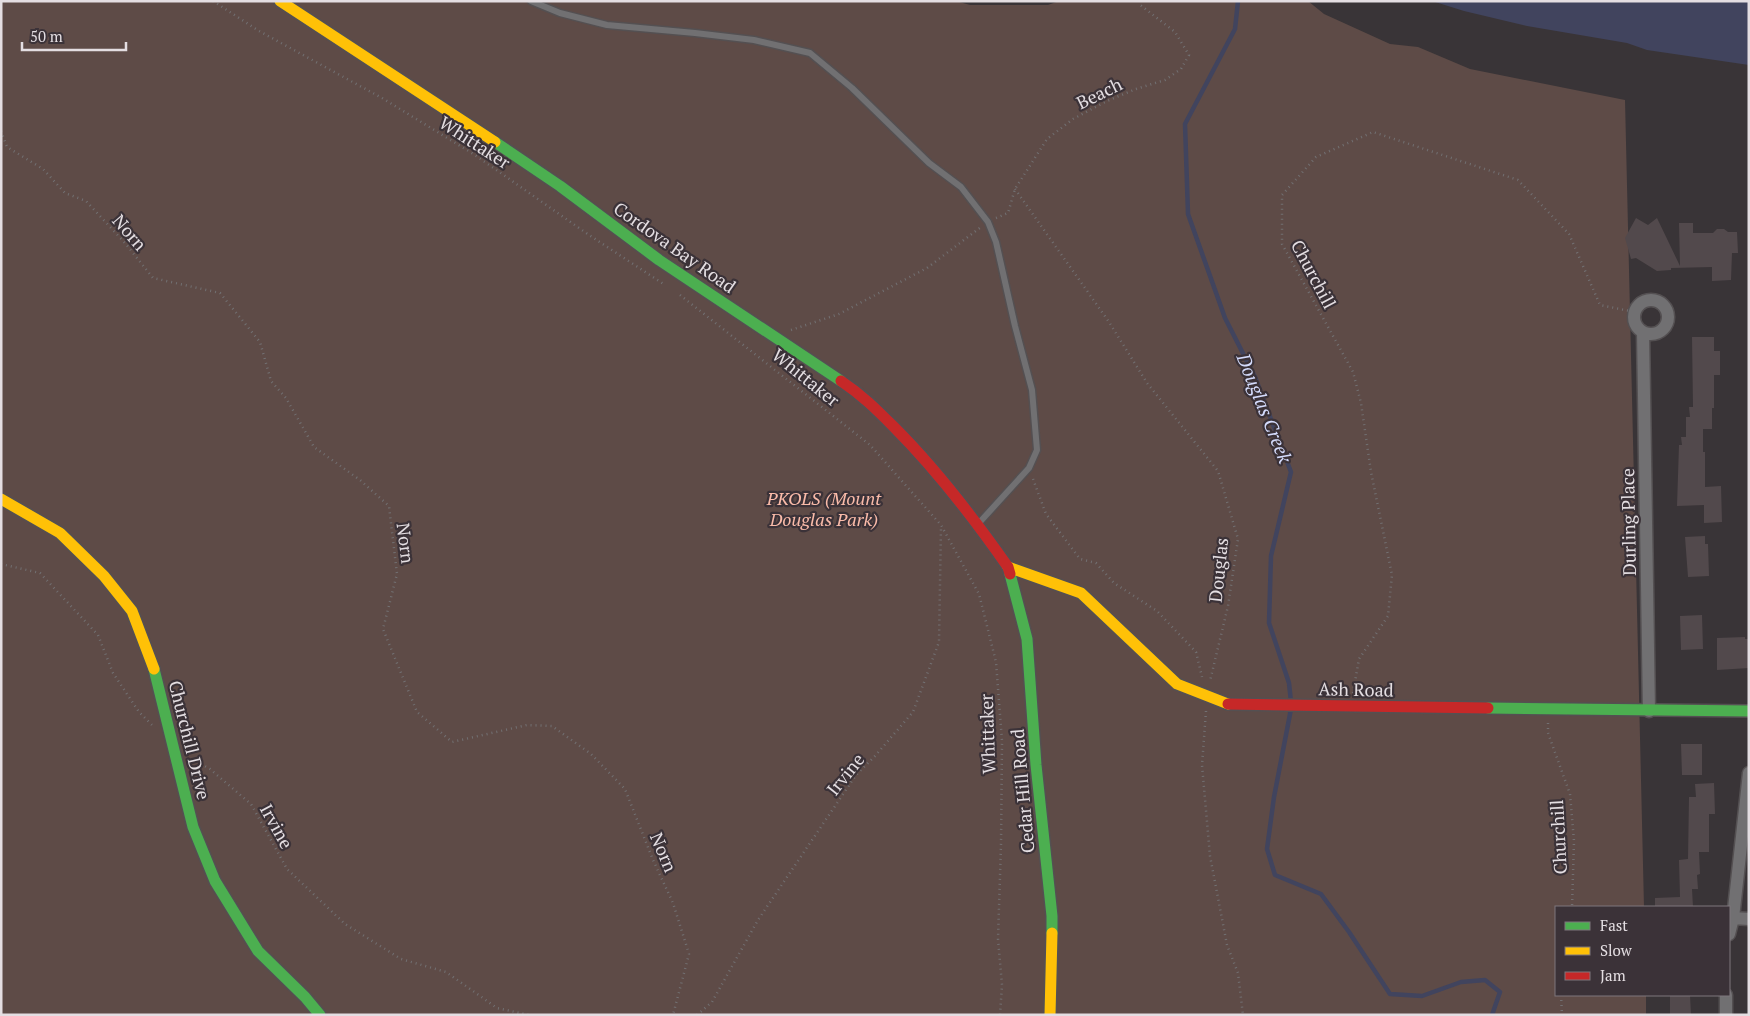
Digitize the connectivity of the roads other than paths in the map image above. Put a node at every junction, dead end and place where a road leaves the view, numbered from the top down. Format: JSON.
{"nodes":[{"id":1,"x":280,"y":1,"type":"edge"},
{"id":2,"x":531,"y":1,"type":"edge"},
{"id":3,"x":1643,"y":332,"type":"junction"},
{"id":4,"x":1,"y":499,"type":"edge"},
{"id":5,"x":978,"y":524,"type":"junction"},
{"id":6,"x":1008,"y":567,"type":"junction"},
{"id":7,"x":1649,"y":711,"type":"junction"},
{"id":8,"x":1749,"y":712,"type":"edge"},
{"id":9,"x":1749,"y":773,"type":"edge"},
{"id":10,"x":1733,"y":918,"type":"junction"},
{"id":11,"x":1749,"y":919,"type":"edge"},
{"id":12,"x":1730,"y":930,"type":"edge"},
{"id":13,"x":1726,"y":996,"type":"edge"},
{"id":14,"x":320,"y":1015,"type":"edge"},
{"id":15,"x":1050,"y":1015,"type":"edge"},
{"id":16,"x":1726,"y":1015,"type":"edge"}],
"edges":[{"from":1,"to":5,"type":"main road","name":"Cordova Bay Road"},
{"from":2,"to":5,"type":"lane"},
{"from":3,"to":3,"type":"street","name":"Durling Place"},
{"from":3,"to":7,"type":"street","name":"Durling Place"},
{"from":4,"to":14,"type":"main road","name":"Churchill Drive"},
{"from":5,"to":6,"type":"main road","name":"Cordova Bay Road"},
{"from":6,"to":7,"type":"main road","name":"Ash Road"},
{"from":6,"to":15,"type":"main road","name":"Cedar Hill Road"},
{"from":7,"to":8,"type":"main road","name":"Ash Road"},
{"from":9,"to":10,"type":"street"},
{"from":10,"to":11,"type":"street"},
{"from":10,"to":12,"type":"street"},
{"from":13,"to":16,"type":"street"}]}
